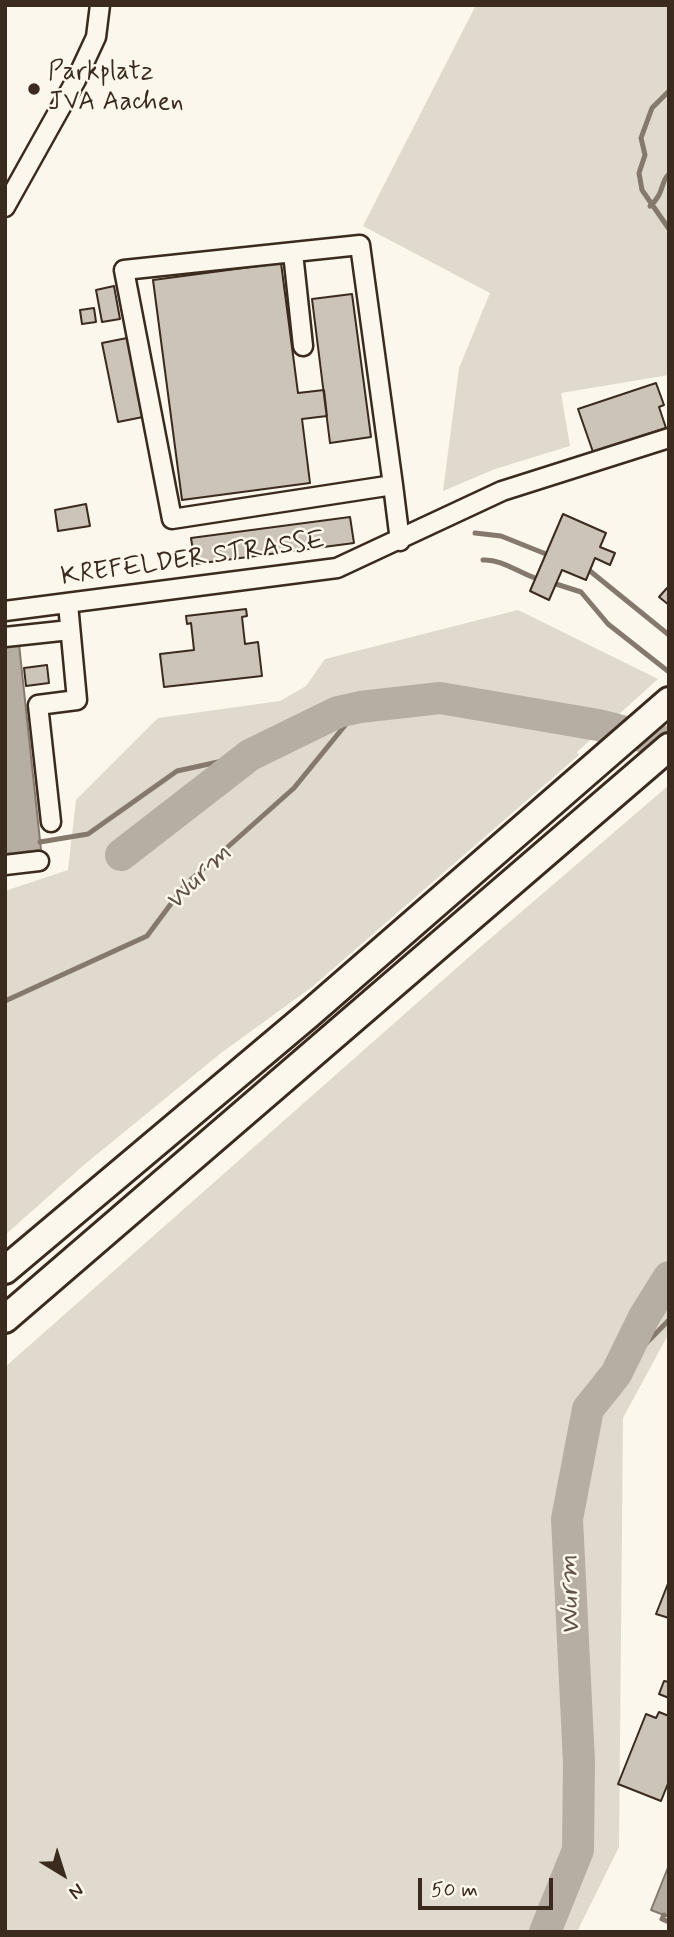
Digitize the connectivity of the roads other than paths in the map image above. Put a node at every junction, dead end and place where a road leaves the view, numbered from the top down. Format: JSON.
{"nodes":[{"id":1,"x":100,"y":5,"type":"edge"},
{"id":2,"x":5,"y":207,"type":"edge"},
{"id":3,"x":293,"y":253,"type":"junction"},
{"id":4,"x":303,"y":346,"type":"dead end"},
{"id":5,"x":669,"y":438,"type":"edge"},
{"id":6,"x":393,"y":485,"type":"junction"},
{"id":7,"x":400,"y":541,"type":"junction"},
{"id":8,"x":68,"y":604,"type":"junction"},
{"id":9,"x":5,"y":611,"type":"edge"},
{"id":10,"x":70,"y":630,"type":"junction"},
{"id":11,"x":5,"y":637,"type":"edge"},
{"id":12,"x":669,"y":701,"type":"edge"},
{"id":13,"x":669,"y":747,"type":"edge"},
{"id":14,"x":51,"y":822,"type":"dead end"},
{"id":15,"x":39,"y":860,"type":"dead end"},
{"id":16,"x":5,"y":865,"type":"edge"},
{"id":17,"x":5,"y":1270,"type":"edge"},
{"id":18,"x":5,"y":1319,"type":"edge"}],
"edges":[{"from":1,"to":2,"type":"street"},
{"from":3,"to":4,"type":"street"},
{"from":3,"to":6,"type":"street"},
{"from":3,"to":6,"type":"street"},
{"from":5,"to":7,"type":"street","name":"KREFELDER STRASSE"},
{"from":6,"to":7,"type":"street"},
{"from":7,"to":8,"type":"street","name":"KREFELDER STRASSE"},
{"from":8,"to":9,"type":"street","name":"KREFELDER STRASSE"},
{"from":8,"to":10,"type":"street"},
{"from":10,"to":11,"type":"street"},
{"from":10,"to":14,"type":"street"},
{"from":12,"to":17,"type":"highway"},
{"from":13,"to":18,"type":"highway"},
{"from":15,"to":16,"type":"street"}]}
